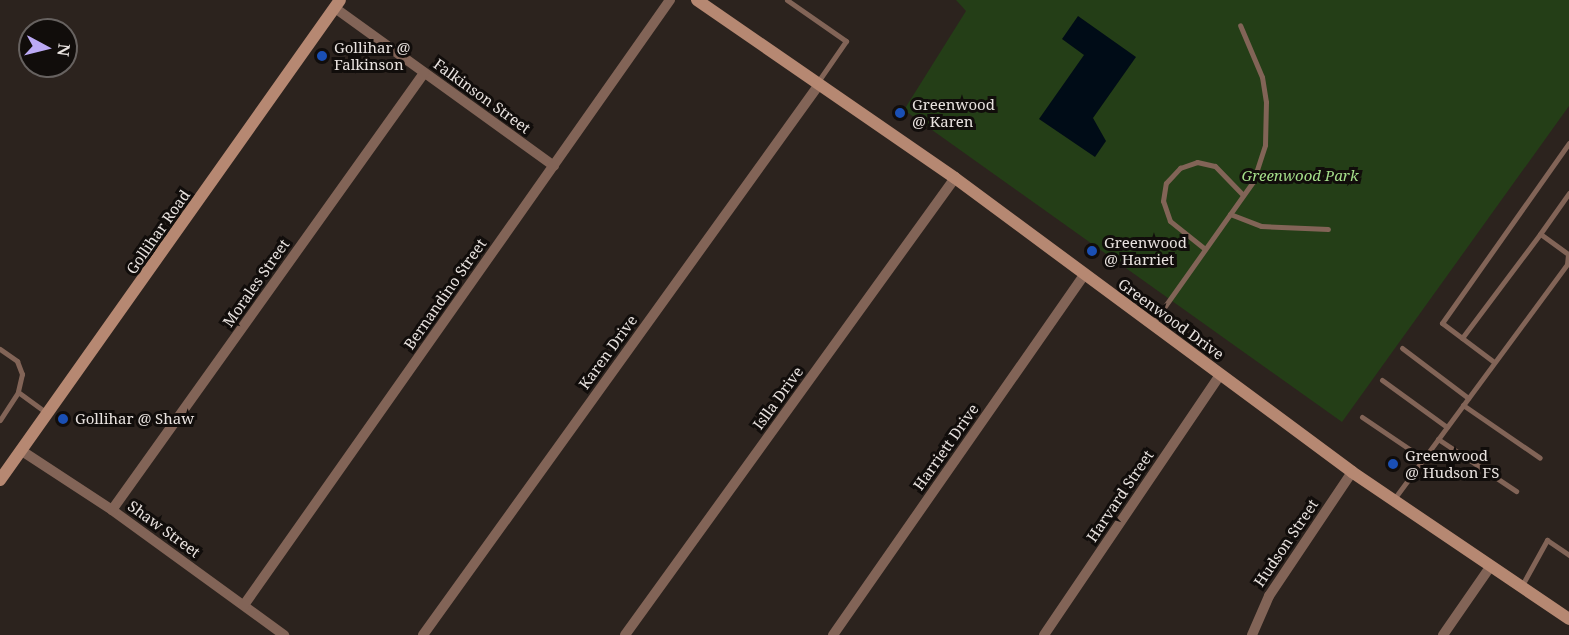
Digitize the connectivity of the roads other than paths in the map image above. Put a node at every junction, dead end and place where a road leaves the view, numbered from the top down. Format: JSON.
{"nodes":[{"id":1,"x":670,"y":0,"type":"edge"},
{"id":2,"x":697,"y":0,"type":"edge"},
{"id":3,"x":788,"y":0,"type":"edge"},
{"id":4,"x":337,"y":4,"type":"edge"},
{"id":5,"x":711,"y":4,"type":"edge"},
{"id":6,"x":1240,"y":25,"type":"dead end"},
{"id":7,"x":424,"y":73,"type":"junction"},
{"id":8,"x":817,"y":85,"type":"junction"},
{"id":9,"x":1569,"y":143,"type":"edge"},
{"id":10,"x":554,"y":166,"type":"junction"},
{"id":11,"x":955,"y":178,"type":"junction"},
{"id":12,"x":1569,"y":193,"type":"edge"},
{"id":13,"x":1243,"y":195,"type":"junction"},
{"id":14,"x":1230,"y":214,"type":"junction"},
{"id":15,"x":1328,"y":229,"type":"dead end"},
{"id":16,"x":1540,"y":234,"type":"junction"},
{"id":17,"x":1205,"y":249,"type":"junction"},
{"id":18,"x":1084,"y":275,"type":"junction"},
{"id":19,"x":1152,"y":324,"type":"junction"},
{"id":20,"x":1462,"y":338,"type":"junction"},
{"id":21,"x":1402,"y":348,"type":"dead end"},
{"id":22,"x":0,"y":349,"type":"edge"},
{"id":23,"x":1494,"y":362,"type":"junction"},
{"id":24,"x":1221,"y":374,"type":"junction"},
{"id":25,"x":1382,"y":380,"type":"dead end"},
{"id":26,"x":18,"y":392,"type":"junction"},
{"id":27,"x":1468,"y":398,"type":"junction"},
{"id":28,"x":1463,"y":405,"type":"junction"},
{"id":29,"x":48,"y":414,"type":"junction"},
{"id":30,"x":1362,"y":417,"type":"dead end"},
{"id":31,"x":0,"y":420,"type":"edge"},
{"id":32,"x":1447,"y":428,"type":"junction"},
{"id":33,"x":1438,"y":439,"type":"junction"},
{"id":34,"x":22,"y":451,"type":"junction"},
{"id":35,"x":1540,"y":458,"type":"dead end"},
{"id":36,"x":1424,"y":459,"type":"junction"},
{"id":37,"x":1352,"y":472,"type":"junction"},
{"id":38,"x":0,"y":480,"type":"edge"},
{"id":39,"x":1516,"y":491,"type":"dead end"},
{"id":40,"x":1393,"y":500,"type":"junction"},
{"id":41,"x":112,"y":510,"type":"junction"},
{"id":42,"x":1569,"y":555,"type":"edge"},
{"id":43,"x":1490,"y":567,"type":"junction"},
{"id":44,"x":1521,"y":587,"type":"junction"},
{"id":45,"x":244,"y":605,"type":"junction"},
{"id":46,"x":1569,"y":619,"type":"edge"},
{"id":47,"x":284,"y":635,"type":"edge"},
{"id":48,"x":423,"y":635,"type":"edge"},
{"id":49,"x":625,"y":635,"type":"edge"},
{"id":50,"x":833,"y":635,"type":"edge"},
{"id":51,"x":1044,"y":635,"type":"edge"},
{"id":52,"x":1252,"y":635,"type":"edge"},
{"id":53,"x":1443,"y":635,"type":"edge"}],
"edges":[{"from":1,"to":10,"type":"street","name":"Bernandino Street"},
{"from":2,"to":5,"type":"main road","name":"Greenwood Drive"},
{"from":3,"to":8,"type":"lane"},
{"from":4,"to":7,"type":"street","name":"Falkinson Street"},
{"from":4,"to":29,"type":"main road","name":"Gollihar Road"},
{"from":5,"to":8,"type":"main road","name":"Greenwood Drive"},
{"from":6,"to":13,"type":"lane"},
{"from":7,"to":10,"type":"street","name":"Falkinson Street"},
{"from":7,"to":41,"type":"street","name":"Morales Street"},
{"from":8,"to":11,"type":"main road","name":"Greenwood Drive"},
{"from":8,"to":48,"type":"street","name":"Karen Drive"},
{"from":9,"to":20,"type":"lane"},
{"from":10,"to":45,"type":"street","name":"Bernandino Street"},
{"from":11,"to":18,"type":"main road","name":"Greenwood Drive"},
{"from":11,"to":49,"type":"street","name":"Islla Drive"},
{"from":12,"to":16,"type":"lane"},
{"from":13,"to":14,"type":"lane"},
{"from":13,"to":17,"type":"lane"},
{"from":14,"to":15,"type":"lane"},
{"from":14,"to":17,"type":"lane"},
{"from":16,"to":20,"type":"lane"},
{"from":16,"to":23,"type":"lane"},
{"from":17,"to":19,"type":"lane"},
{"from":18,"to":19,"type":"main road","name":"Greenwood Drive"},
{"from":18,"to":50,"type":"street","name":"Harriett Drive"},
{"from":19,"to":24,"type":"main road","name":"Greenwood Drive"},
{"from":20,"to":23,"type":"lane"},
{"from":21,"to":27,"type":"lane"},
{"from":22,"to":26,"type":"lane"},
{"from":23,"to":27,"type":"lane"},
{"from":24,"to":37,"type":"main road","name":"Greenwood Drive"},
{"from":24,"to":51,"type":"street","name":"Harvard Street"},
{"from":25,"to":32,"type":"lane"},
{"from":26,"to":29,"type":"lane"},
{"from":26,"to":31,"type":"lane"},
{"from":27,"to":28,"type":"lane"},
{"from":28,"to":32,"type":"lane"},
{"from":28,"to":35,"type":"lane"},
{"from":29,"to":34,"type":"main road","name":"Gollihar Road"},
{"from":30,"to":36,"type":"lane"},
{"from":32,"to":33,"type":"lane"},
{"from":33,"to":36,"type":"lane"},
{"from":33,"to":39,"type":"lane"},
{"from":34,"to":38,"type":"main road","name":"Gollihar Road"},
{"from":34,"to":41,"type":"street","name":"Shaw Street"},
{"from":36,"to":40,"type":"lane"},
{"from":37,"to":40,"type":"main road","name":"Greenwood Drive"},
{"from":37,"to":52,"type":"street","name":"Hudson Street"},
{"from":40,"to":43,"type":"main road","name":"Greenwood Drive"},
{"from":41,"to":45,"type":"street","name":"Shaw Street"},
{"from":42,"to":44,"type":"lane"},
{"from":43,"to":44,"type":"main road","name":"Greenwood Drive"},
{"from":43,"to":53,"type":"street"},
{"from":44,"to":46,"type":"main road","name":"Greenwood Drive"},
{"from":45,"to":47,"type":"street","name":"Shaw Street"}]}
